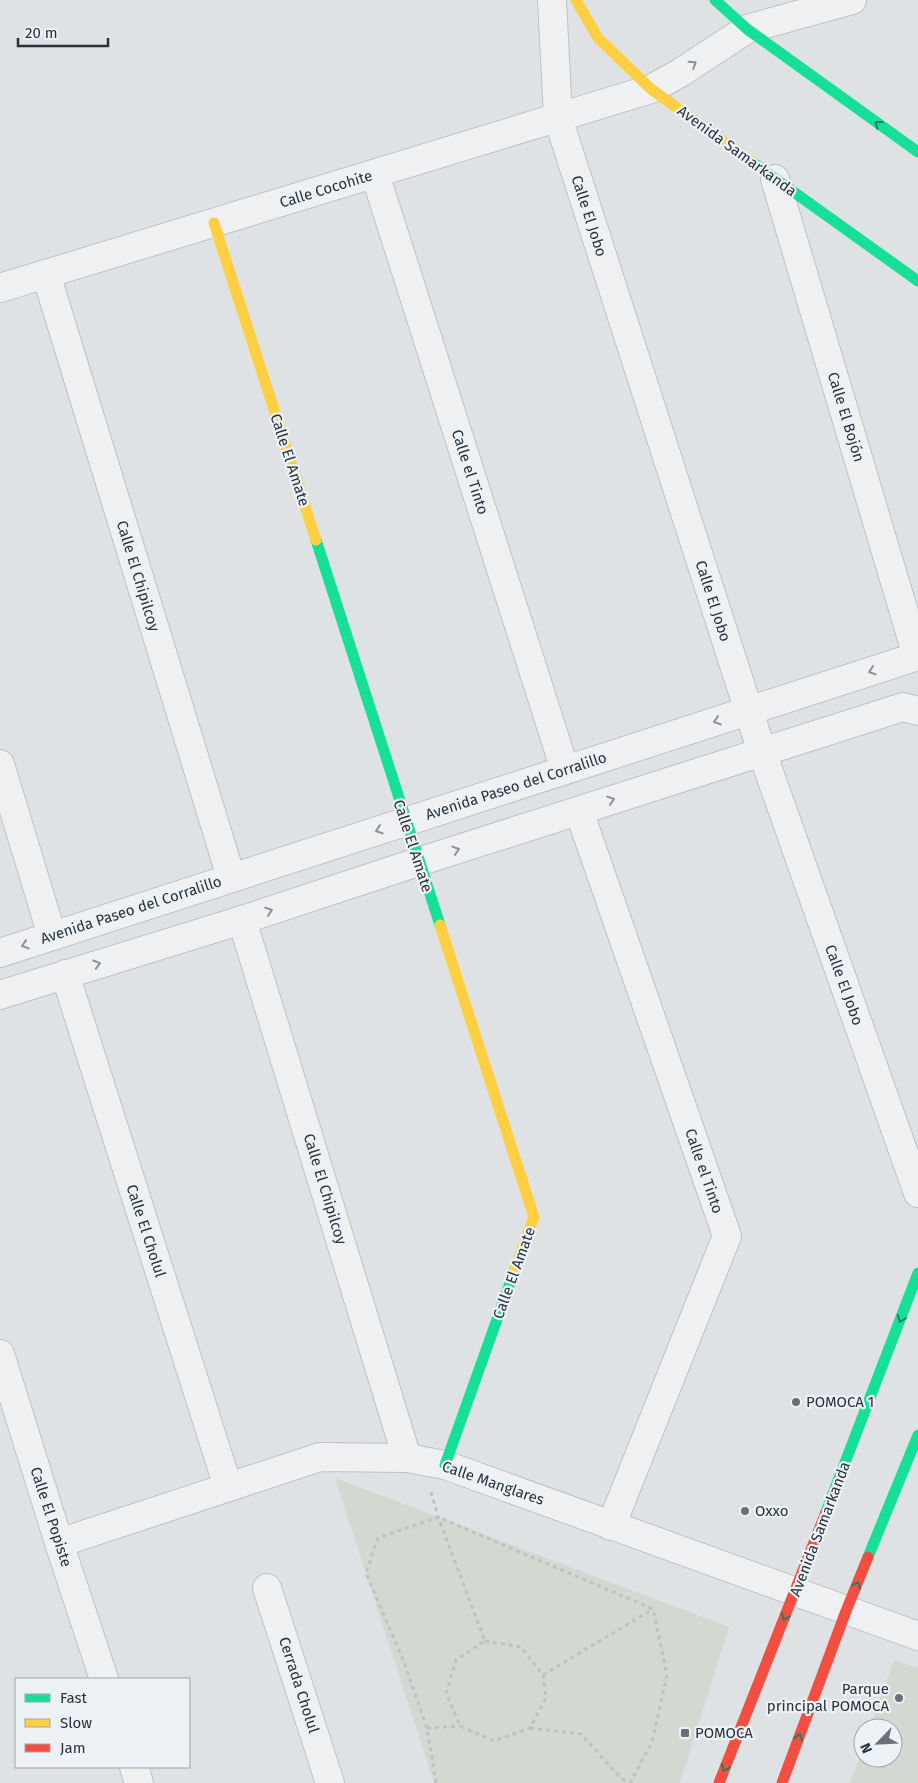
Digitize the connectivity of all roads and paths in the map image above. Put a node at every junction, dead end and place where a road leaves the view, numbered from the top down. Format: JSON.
{"nodes":[{"id":1,"x":552,"y":0,"type":"edge"},
{"id":2,"x":576,"y":0,"type":"edge"},
{"id":3,"x":715,"y":0,"type":"edge"},
{"id":4,"x":852,"y":0,"type":"edge"},
{"id":5,"x":747,"y":29,"type":"junction"},
{"id":6,"x":651,"y":89,"type":"junction"},
{"id":7,"x":558,"y":118,"type":"junction"},
{"id":8,"x":918,"y":152,"type":"edge"},
{"id":9,"x":375,"y":174,"type":"junction"},
{"id":10,"x":775,"y":179,"type":"junction"},
{"id":11,"x":214,"y":223,"type":"junction"},
{"id":12,"x":46,"y":274,"type":"junction"},
{"id":13,"x":918,"y":281,"type":"edge"},
{"id":14,"x":0,"y":288,"type":"edge"},
{"id":15,"x":917,"y":656,"type":"edge"},
{"id":16,"x":748,"y":710,"type":"junction"},
{"id":17,"x":918,"y":711,"type":"edge"},
{"id":18,"x":762,"y":752,"type":"junction"},
{"id":19,"x":0,"y":764,"type":"edge"},
{"id":20,"x":565,"y":770,"type":"junction"},
{"id":21,"x":579,"y":811,"type":"junction"},
{"id":22,"x":406,"y":822,"type":"junction"},
{"id":23,"x":418,"y":862,"type":"junction"},
{"id":24,"x":231,"y":877,"type":"junction"},
{"id":25,"x":242,"y":920,"type":"junction"},
{"id":26,"x":52,"y":936,"type":"junction"},
{"id":27,"x":0,"y":953,"type":"edge"},
{"id":28,"x":64,"y":974,"type":"junction"},
{"id":29,"x":0,"y":995,"type":"edge"},
{"id":30,"x":918,"y":1193,"type":"edge"},
{"id":31,"x":918,"y":1273,"type":"edge"},
{"id":32,"x":0,"y":1354,"type":"edge"},
{"id":33,"x":918,"y":1435,"type":"edge"},
{"id":34,"x":407,"y":1458,"type":"junction"},
{"id":35,"x":445,"y":1465,"type":"junction"},
{"id":36,"x":228,"y":1487,"type":"junction"},
{"id":37,"x":438,"y":1517,"type":"junction"},
{"id":38,"x":611,"y":1526,"type":"junction"},
{"id":39,"x":59,"y":1543,"type":"junction"},
{"id":40,"x":268,"y":1588,"type":"dead end"},
{"id":41,"x":795,"y":1592,"type":"junction"},
{"id":42,"x":653,"y":1609,"type":"junction"},
{"id":43,"x":846,"y":1611,"type":"junction"},
{"id":44,"x":918,"y":1636,"type":"edge"},
{"id":45,"x":485,"y":1641,"type":"junction"},
{"id":46,"x":544,"y":1675,"type":"junction"},
{"id":47,"x":104,"y":1678,"type":"edge"},
{"id":48,"x":460,"y":1726,"type":"junction"},
{"id":49,"x":427,"y":1728,"type":"junction"},
{"id":50,"x":530,"y":1728,"type":"junction"},
{"id":51,"x":134,"y":1768,"type":"edge"},
{"id":52,"x":139,"y":1783,"type":"edge"},
{"id":53,"x":330,"y":1783,"type":"edge"},
{"id":54,"x":436,"y":1783,"type":"edge"},
{"id":55,"x":629,"y":1783,"type":"edge"},
{"id":56,"x":719,"y":1783,"type":"edge"},
{"id":57,"x":782,"y":1783,"type":"edge"}],
"edges":[{"from":1,"to":7,"type":"street","name":"Calle El Jobo"},
{"from":2,"to":6,"type":"street","name":"Avenida Samarkanda"},
{"from":3,"to":5,"type":"street"},
{"from":4,"to":5,"type":"street","name":"Calle Cocohite"},
{"from":6,"to":5,"type":"street","name":"Calle Cocohite","one_way":true},
{"from":8,"to":5,"type":"street","one_way":true},
{"from":6,"to":7,"type":"street","name":"Calle Cocohite"},
{"from":6,"to":10,"type":"street","name":"Avenida Samarkanda"},
{"from":7,"to":9,"type":"street","name":"Calle Cocohite"},
{"from":7,"to":16,"type":"street","name":"Calle El Jobo"},
{"from":9,"to":11,"type":"street","name":"Calle Cocohite"},
{"from":9,"to":20,"type":"street","name":"Calle el Tinto"},
{"from":10,"to":13,"type":"street","name":"Avenida Samarkanda"},
{"from":10,"to":15,"type":"street","name":"Calle El Bojón"},
{"from":11,"to":12,"type":"street","name":"Calle Cocohite"},
{"from":11,"to":22,"type":"street","name":"Calle El Amate"},
{"from":12,"to":14,"type":"street","name":"Calle Cocohite"},
{"from":12,"to":24,"type":"street","name":"Calle El Chipilcoy"},
{"from":15,"to":16,"type":"street","name":"Avenida Paseo del Corralillo","one_way":true},
{"from":16,"to":18,"type":"street","name":"Calle El Jobo"},
{"from":16,"to":20,"type":"street","name":"Avenida Paseo del Corralillo","one_way":true},
{"from":17,"to":18,"type":"street"},
{"from":21,"to":18,"type":"street","one_way":true},
{"from":18,"to":30,"type":"street","name":"Calle El Jobo"},
{"from":19,"to":26,"type":"street"},
{"from":20,"to":22,"type":"street","name":"Avenida Paseo del Corralillo"},
{"from":23,"to":21,"type":"street","one_way":true},
{"from":21,"to":38,"type":"street","name":"Calle el Tinto"},
{"from":22,"to":23,"type":"street","name":"Calle El Amate"},
{"from":22,"to":24,"type":"street","name":"Avenida Paseo del Corralillo","one_way":true},
{"from":25,"to":23,"type":"street","one_way":true},
{"from":23,"to":35,"type":"street","name":"Calle El Amate"},
{"from":24,"to":26,"type":"street","name":"Avenida Paseo del Corralillo"},
{"from":28,"to":25,"type":"street","one_way":true},
{"from":25,"to":34,"type":"street","name":"Calle El Chipilcoy"},
{"from":26,"to":27,"type":"street","name":"Avenida Paseo del Corralillo","one_way":true},
{"from":28,"to":29,"type":"street"},
{"from":28,"to":36,"type":"street","name":"Calle El Cholul"},
{"from":31,"to":41,"type":"street","name":"Avenida Samarkanda","one_way":true},
{"from":32,"to":39,"type":"street","name":"Calle El Popiste"},
{"from":43,"to":33,"type":"street","one_way":true},
{"from":34,"to":35,"type":"street","name":"Calle Manglares"},
{"from":34,"to":36,"type":"street","name":"Calle Manglares"},
{"from":35,"to":38,"type":"street","name":"Calle Manglares"},
{"from":36,"to":39,"type":"street","name":"Calle Manglares"},
{"from":37,"to":42,"type":"path"},
{"from":37,"to":45,"type":"path"},
{"from":37,"to":49,"type":"path"},
{"from":38,"to":41,"type":"street","name":"Calle Manglares"},
{"from":39,"to":47,"type":"street","name":"Calle El Popiste"},
{"from":40,"to":53,"type":"street","name":"Cerrada Cholul"},
{"from":41,"to":43,"type":"street","name":"Calle Manglares"},
{"from":41,"to":56,"type":"street","name":"Avenida Samarkanda","one_way":true},
{"from":42,"to":46,"type":"path"},
{"from":42,"to":55,"type":"path"},
{"from":43,"to":44,"type":"street","name":"Calle Manglares"},
{"from":57,"to":43,"type":"street","one_way":true},
{"from":45,"to":46,"type":"path"},
{"from":45,"to":48,"type":"path"},
{"from":46,"to":50,"type":"path"},
{"from":48,"to":49,"type":"path"},
{"from":48,"to":50,"type":"path"},
{"from":49,"to":54,"type":"path"},
{"from":50,"to":55,"type":"path"},
{"from":51,"to":52,"type":"street"}]}
